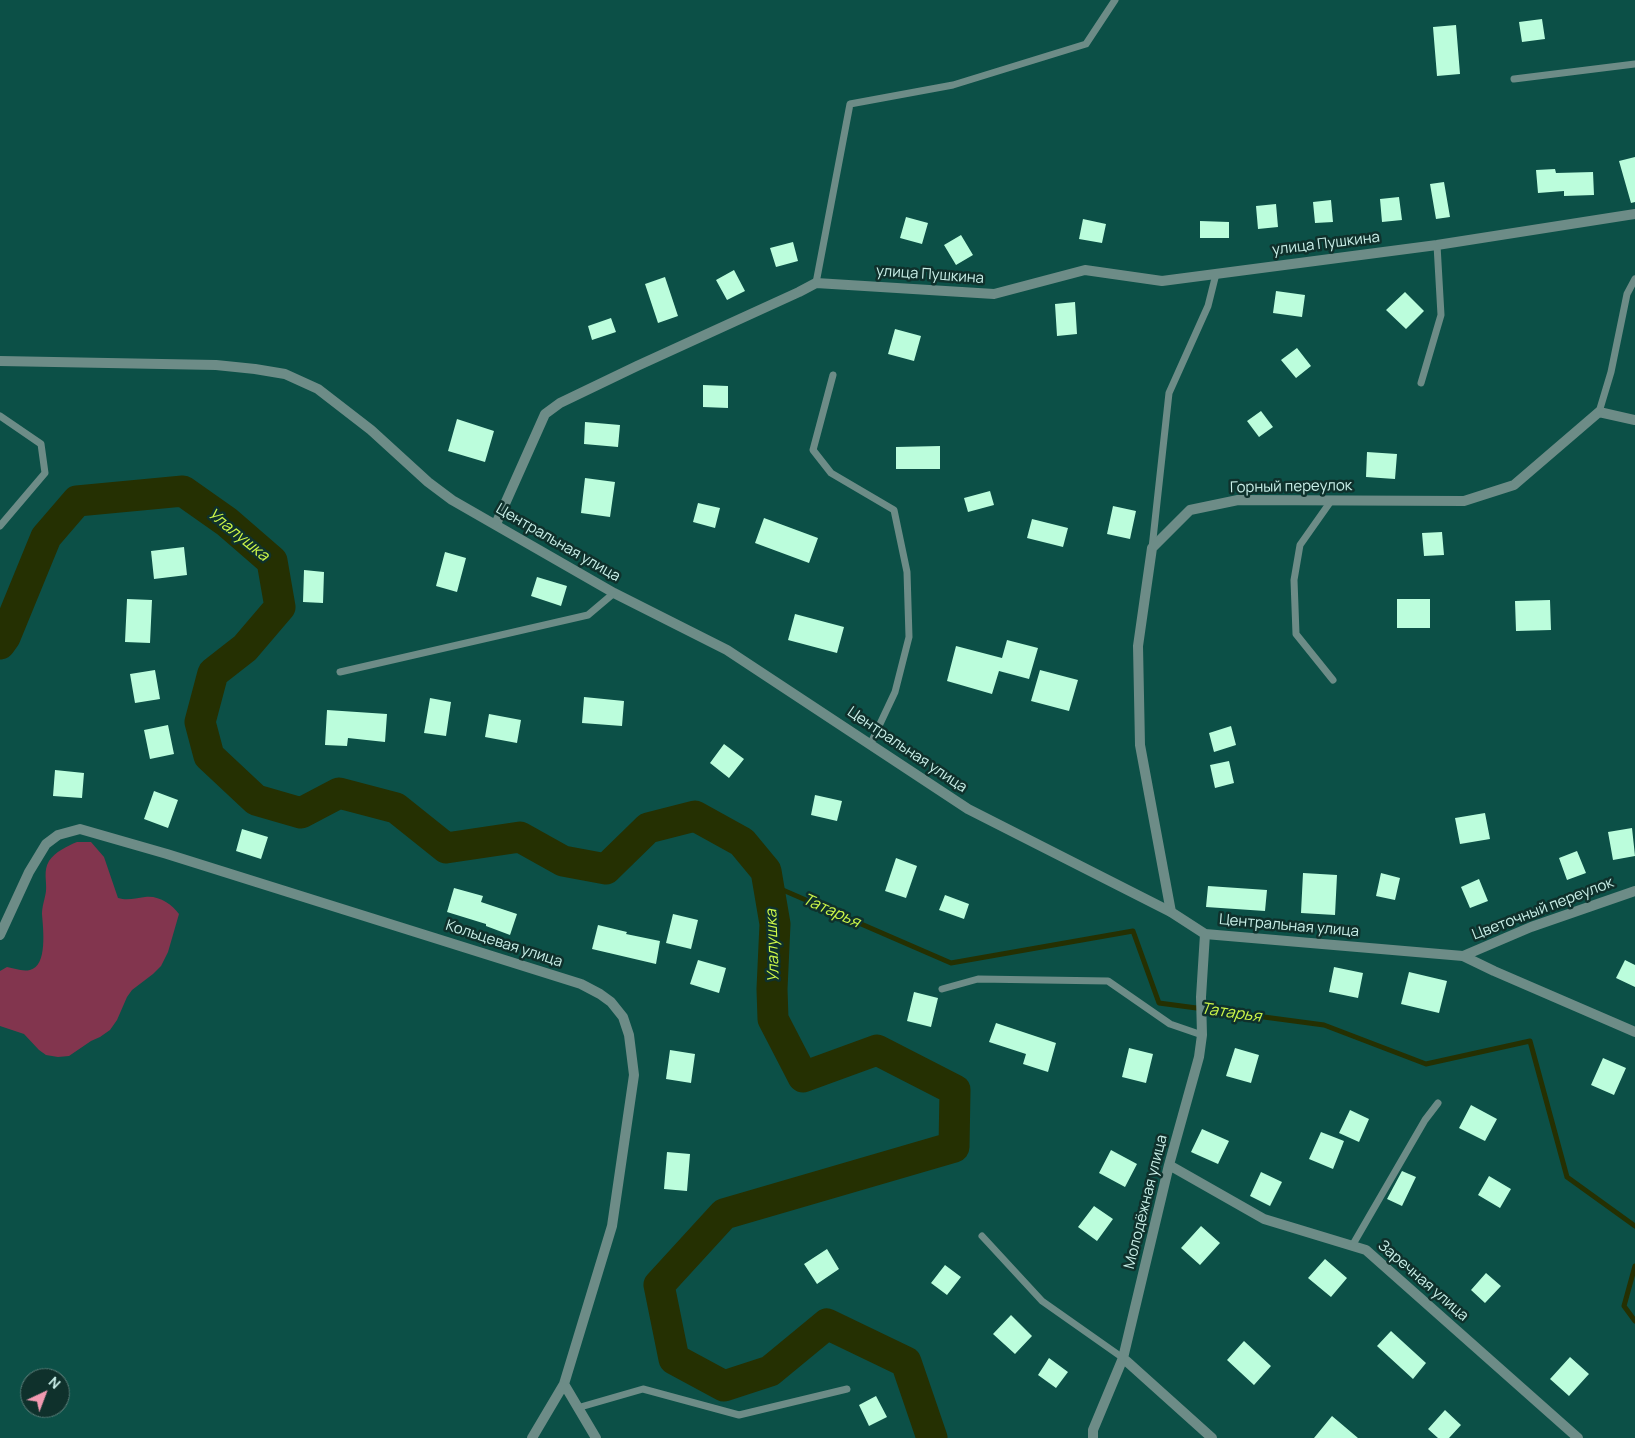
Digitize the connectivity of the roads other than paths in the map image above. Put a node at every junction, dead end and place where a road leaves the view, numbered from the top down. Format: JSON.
{"nodes":[{"id":1,"x":1115,"y":0,"type":"edge"},
{"id":2,"x":1635,"y":64,"type":"edge"},
{"id":3,"x":1514,"y":80,"type":"dead end"},
{"id":4,"x":1635,"y":214,"type":"edge"},
{"id":5,"x":1437,"y":245,"type":"junction"},
{"id":6,"x":1216,"y":274,"type":"junction"},
{"id":7,"x":1635,"y":279,"type":"edge"},
{"id":8,"x":816,"y":282,"type":"junction"},
{"id":9,"x":0,"y":361,"type":"edge"},
{"id":10,"x":833,"y":375,"type":"dead end"},
{"id":11,"x":1421,"y":383,"type":"dead end"},
{"id":12,"x":1599,"y":412,"type":"junction"},
{"id":13,"x":0,"y":416,"type":"edge"},
{"id":14,"x":1635,"y":420,"type":"edge"},
{"id":15,"x":1331,"y":501,"type":"junction"},
{"id":16,"x":496,"y":524,"type":"junction"},
{"id":17,"x":0,"y":526,"type":"edge"},
{"id":18,"x":1152,"y":548,"type":"junction"},
{"id":19,"x":614,"y":593,"type":"junction"},
{"id":20,"x":340,"y":672,"type":"dead end"},
{"id":21,"x":1333,"y":680,"type":"dead end"},
{"id":22,"x":871,"y":743,"type":"junction"},
{"id":23,"x":1635,"y":891,"type":"edge"},
{"id":24,"x":1170,"y":912,"type":"junction"},
{"id":25,"x":1205,"y":934,"type":"junction"},
{"id":26,"x":0,"y":935,"type":"edge"},
{"id":27,"x":1463,"y":956,"type":"junction"},
{"id":28,"x":942,"y":989,"type":"dead end"},
{"id":29,"x":1635,"y":1032,"type":"edge"},
{"id":30,"x":1202,"y":1036,"type":"junction"},
{"id":31,"x":1438,"y":1104,"type":"dead end"},
{"id":32,"x":1169,"y":1165,"type":"junction"},
{"id":33,"x":982,"y":1236,"type":"dead end"},
{"id":34,"x":1352,"y":1246,"type":"junction"},
{"id":35,"x":1123,"y":1358,"type":"junction"},
{"id":36,"x":564,"y":1384,"type":"junction"},
{"id":37,"x":847,"y":1390,"type":"dead end"},
{"id":38,"x":577,"y":1408,"type":"junction"},
{"id":39,"x":532,"y":1438,"type":"edge"},
{"id":40,"x":596,"y":1438,"type":"edge"},
{"id":41,"x":1092,"y":1438,"type":"edge"},
{"id":42,"x":1212,"y":1438,"type":"edge"},
{"id":43,"x":1578,"y":1438,"type":"edge"}],
"edges":[{"from":1,"to":8,"type":"lane"},
{"from":2,"to":3,"type":"lane"},
{"from":4,"to":5,"type":"street","name":"улица Пушкина"},
{"from":5,"to":6,"type":"street","name":"улица Пушкина"},
{"from":5,"to":11,"type":"lane"},
{"from":6,"to":8,"type":"street","name":"улица Пушкина"},
{"from":6,"to":18,"type":"lane"},
{"from":7,"to":12,"type":"lane"},
{"from":8,"to":16,"type":"street"},
{"from":9,"to":16,"type":"street","name":"Центральная улица"},
{"from":10,"to":22,"type":"lane"},
{"from":12,"to":14,"type":"street"},
{"from":12,"to":15,"type":"street","name":"Горный переулок"},
{"from":13,"to":17,"type":"lane"},
{"from":15,"to":18,"type":"street","name":"Горный переулок"},
{"from":15,"to":21,"type":"lane"},
{"from":16,"to":19,"type":"street","name":"Центральная улица"},
{"from":18,"to":24,"type":"street"},
{"from":19,"to":20,"type":"lane"},
{"from":19,"to":22,"type":"street","name":"Центральная улица"},
{"from":22,"to":24,"type":"street","name":"Центральная улица"},
{"from":23,"to":27,"type":"street","name":"Цветочный переулок"},
{"from":24,"to":25,"type":"street","name":"Центральная улица"},
{"from":25,"to":27,"type":"street","name":"Центральная улица"},
{"from":25,"to":30,"type":"street","name":"Молодёжная улица"},
{"from":26,"to":36,"type":"street","name":"Кольцевая улица"},
{"from":27,"to":29,"type":"street","name":"Центральная улица"},
{"from":28,"to":30,"type":"lane"},
{"from":30,"to":32,"type":"street","name":"Молодёжная улица"},
{"from":31,"to":34,"type":"lane"},
{"from":32,"to":34,"type":"street","name":"Заречная улица"},
{"from":32,"to":35,"type":"street","name":"Молодёжная улица"},
{"from":33,"to":35,"type":"lane"},
{"from":34,"to":43,"type":"street","name":"Заречная улица"},
{"from":35,"to":41,"type":"street","name":"Молодёжная улица"},
{"from":35,"to":42,"type":"street"},
{"from":36,"to":38,"type":"street"},
{"from":36,"to":39,"type":"street","name":"Кольцевая улица"},
{"from":37,"to":38,"type":"lane"},
{"from":38,"to":40,"type":"street"}]}
